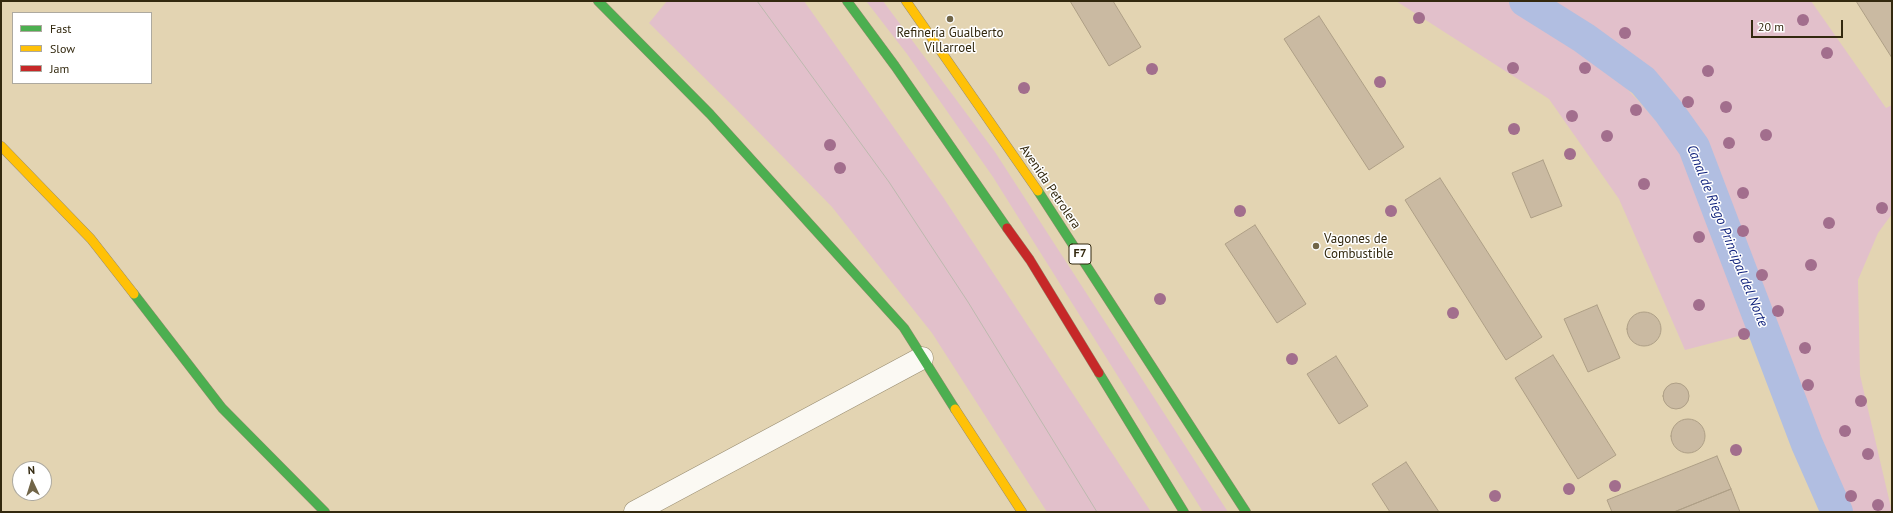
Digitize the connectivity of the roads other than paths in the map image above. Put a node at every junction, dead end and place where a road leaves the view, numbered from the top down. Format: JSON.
{"nodes":[{"id":1,"x":598,"y":1,"type":"edge"},
{"id":2,"x":847,"y":1,"type":"edge"},
{"id":3,"x":906,"y":1,"type":"edge"},
{"id":4,"x":1,"y":146,"type":"edge"},
{"id":5,"x":922,"y":358,"type":"junction"},
{"id":6,"x":325,"y":512,"type":"edge"},
{"id":7,"x":635,"y":512,"type":"edge"},
{"id":8,"x":1022,"y":512,"type":"edge"},
{"id":9,"x":1184,"y":512,"type":"edge"},
{"id":10,"x":1246,"y":512,"type":"edge"}],
"edges":[{"from":1,"to":5,"type":"main road"},
{"from":2,"to":9,"type":"main road"},
{"from":3,"to":10,"type":"main road","name":"Avenida Petrolera","number":"F7"},
{"from":4,"to":6,"type":"main road"},
{"from":5,"to":7,"type":"street"},
{"from":5,"to":8,"type":"main road"}]}
